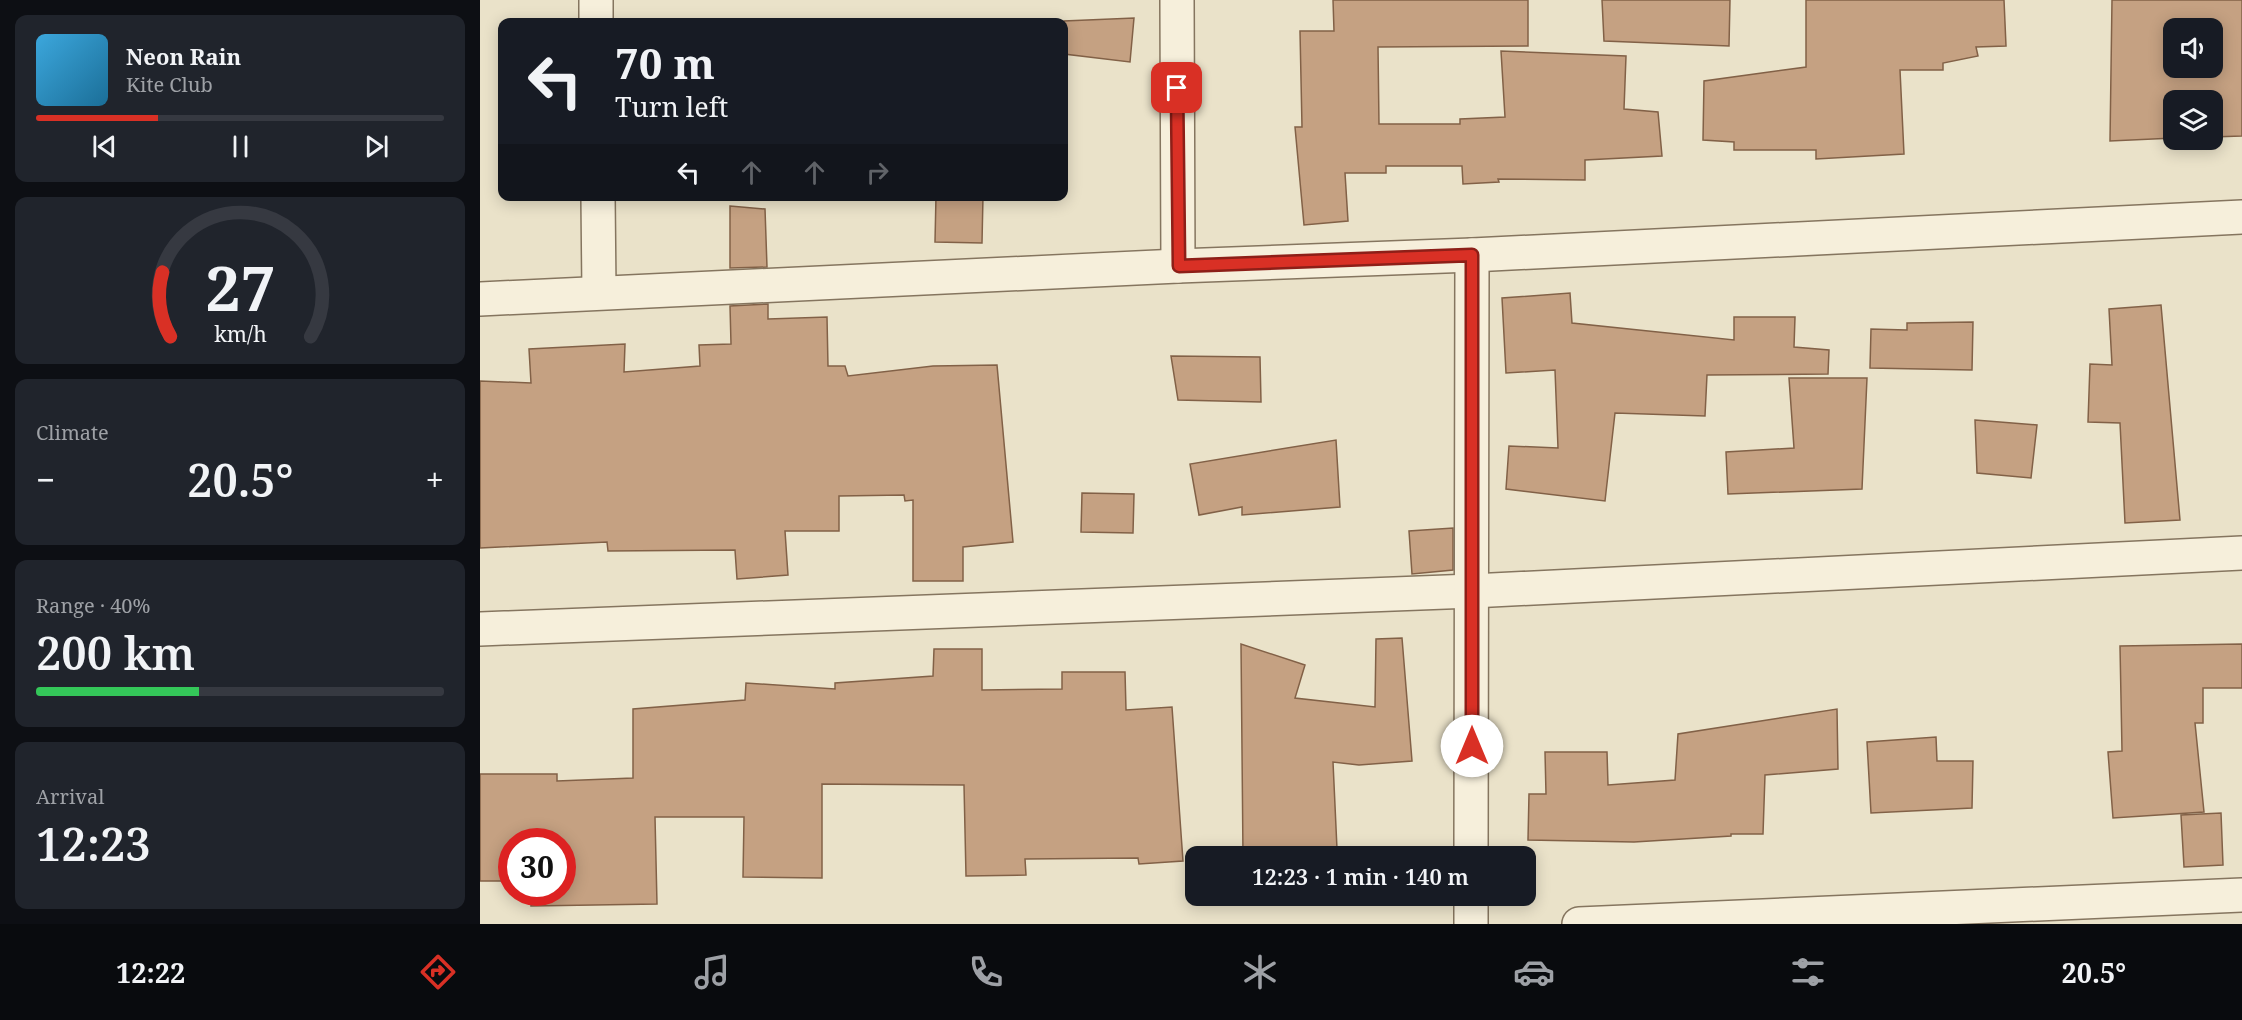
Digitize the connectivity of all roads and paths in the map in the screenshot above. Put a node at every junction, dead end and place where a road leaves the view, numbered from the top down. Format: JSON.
{"nodes":[{"id":1,"x":596,"y":0,"type":"edge"},
{"id":2,"x":1177,"y":0,"type":"edge"},
{"id":3,"x":596,"y":18,"type":"edge"},
{"id":4,"x":598,"y":201,"type":"edge"},
{"id":5,"x":2242,"y":218,"type":"edge"},
{"id":6,"x":1472,"y":255,"type":"junction"},
{"id":7,"x":1179,"y":266,"type":"junction"},
{"id":8,"x":599,"y":292,"type":"junction"},
{"id":9,"x":480,"y":299,"type":"edge"},
{"id":10,"x":2242,"y":553,"type":"edge"},
{"id":11,"x":1472,"y":591,"type":"junction"},
{"id":12,"x":480,"y":629,"type":"edge"},
{"id":13,"x":1471,"y":846,"type":"edge"},
{"id":14,"x":2242,"y":895,"type":"edge"},
{"id":15,"x":1471,"y":906,"type":"edge"},
{"id":16,"x":1470,"y":924,"type":"edge"},
{"id":17,"x":1579,"y":924,"type":"edge"}],
"edges":[{"from":1,"to":3,"type":"street"},
{"from":2,"to":7,"type":"street"},
{"from":4,"to":8,"type":"street"},
{"from":5,"to":6,"type":"street"},
{"from":6,"to":7,"type":"street"},
{"from":6,"to":11,"type":"street"},
{"from":7,"to":8,"type":"street"},
{"from":8,"to":9,"type":"street"},
{"from":10,"to":11,"type":"street"},
{"from":11,"to":12,"type":"street"},
{"from":11,"to":13,"type":"street"},
{"from":14,"to":17,"type":"street"},
{"from":15,"to":16,"type":"street"}]}
